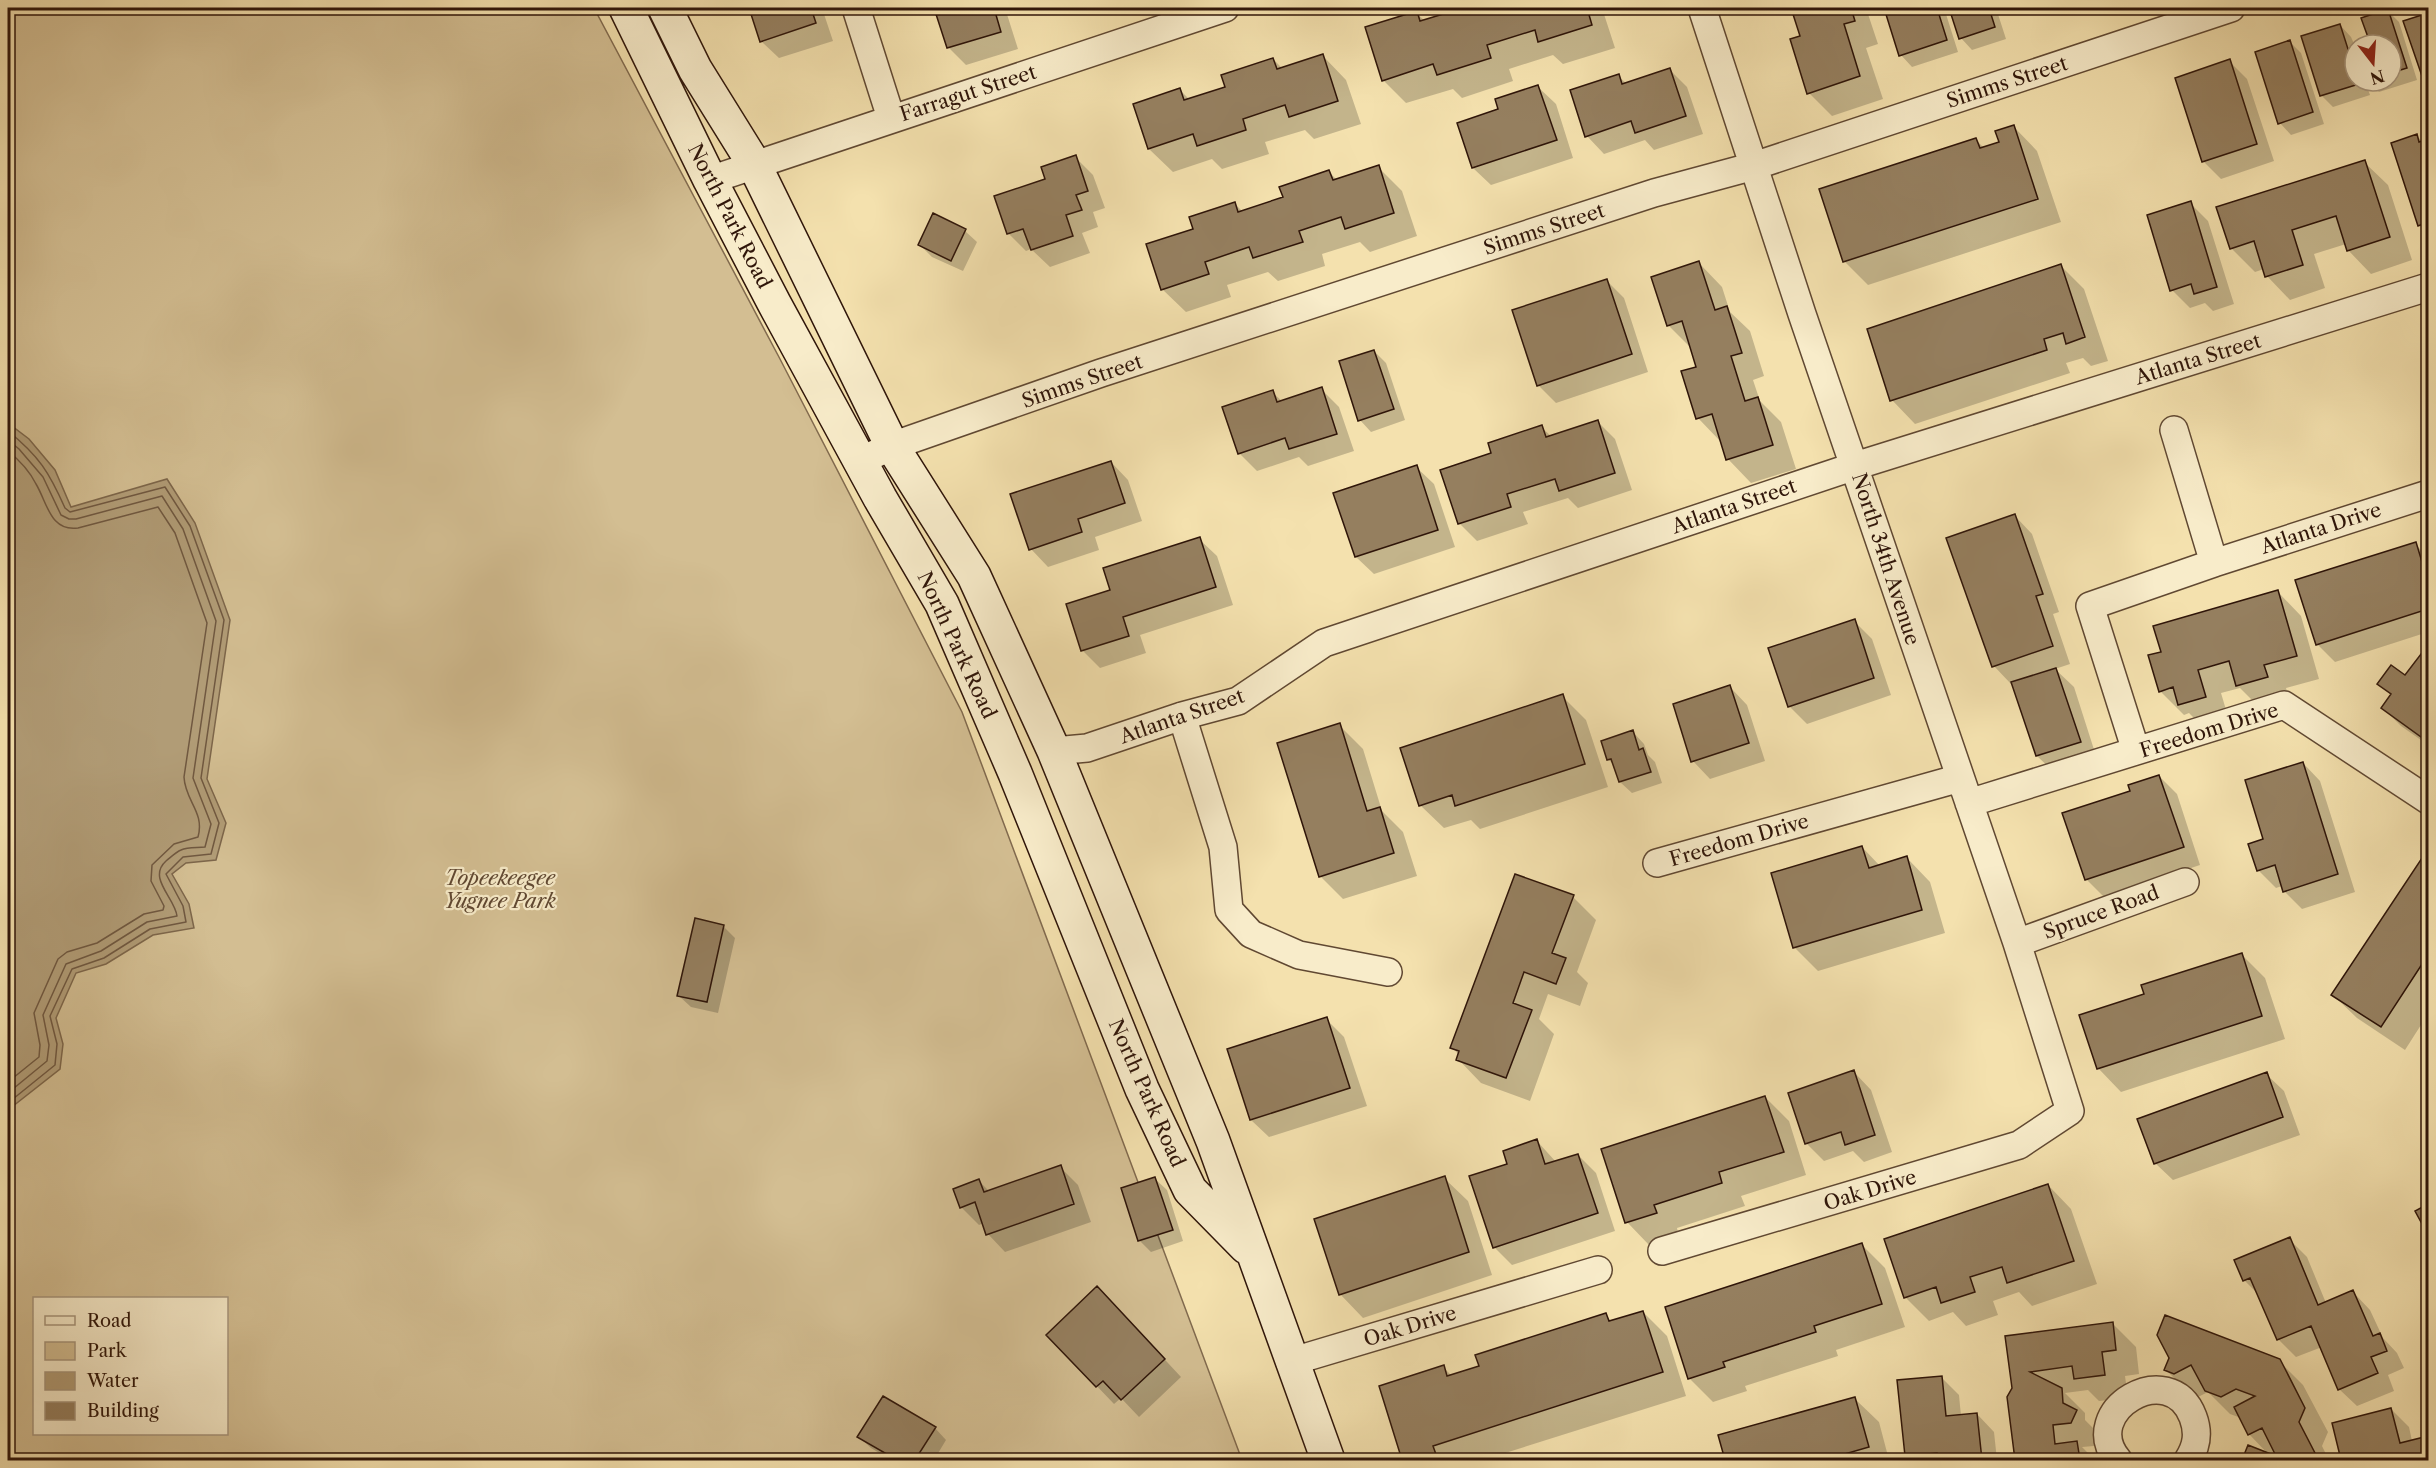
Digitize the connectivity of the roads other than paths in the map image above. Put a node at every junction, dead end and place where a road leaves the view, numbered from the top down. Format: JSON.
{"nodes":[{"id":1,"x":626,"y":8,"type":"edge"},
{"id":2,"x":665,"y":8,"type":"edge"},
{"id":3,"x":856,"y":8,"type":"edge"},
{"id":4,"x":1225,"y":8,"type":"edge"},
{"id":5,"x":1702,"y":8,"type":"edge"},
{"id":6,"x":2231,"y":8,"type":"edge"},
{"id":7,"x":891,"y":118,"type":"junction"},
{"id":8,"x":754,"y":164,"type":"junction"},
{"id":9,"x":1754,"y":166,"type":"junction"},
{"id":10,"x":710,"y":180,"type":"junction"},
{"id":11,"x":2428,"y":287,"type":"edge"},
{"id":12,"x":2174,"y":430,"type":"dead end"},
{"id":13,"x":892,"y":446,"type":"junction"},
{"id":14,"x":860,"y":461,"type":"junction"},
{"id":15,"x":1855,"y":466,"type":"junction"},
{"id":16,"x":2428,"y":494,"type":"edge"},
{"id":17,"x":2214,"y":562,"type":"junction"},
{"id":18,"x":1182,"y":716,"type":"junction"},
{"id":19,"x":1054,"y":751,"type":"junction"},
{"id":20,"x":2136,"y":751,"type":"junction"},
{"id":21,"x":1964,"y":790,"type":"junction"},
{"id":22,"x":2428,"y":800,"type":"edge"},
{"id":23,"x":1657,"y":863,"type":"dead end"},
{"id":24,"x":2186,"y":882,"type":"dead end"},
{"id":25,"x":2017,"y":943,"type":"junction"},
{"id":26,"x":1388,"y":972,"type":"dead end"},
{"id":27,"x":2070,"y":1111,"type":"joint"},
{"id":28,"x":1662,"y":1251,"type":"dead end"},
{"id":29,"x":1253,"y":1255,"type":"junction"},
{"id":30,"x":1598,"y":1270,"type":"dead end"},
{"id":31,"x":1290,"y":1362,"type":"junction"},
{"id":32,"x":1328,"y":1461,"type":"edge"},
{"id":33,"x":2118,"y":1461,"type":"edge"},
{"id":34,"x":2188,"y":1461,"type":"edge"}],
"edges":[{"from":1,"to":10,"type":"street","name":"North Park Road"},
{"from":2,"to":8,"type":"street","name":"North Park Road"},
{"from":3,"to":7,"type":"street"},
{"from":4,"to":7,"type":"street","name":"Farragut Street"},
{"from":5,"to":9,"type":"street","name":"North 34th Avenue"},
{"from":6,"to":9,"type":"street","name":"Simms Street"},
{"from":7,"to":8,"type":"street","name":"Farragut Street"},
{"from":8,"to":10,"type":"street","name":"Farragut Street"},
{"from":8,"to":13,"type":"street","name":"North Park Road"},
{"from":9,"to":13,"type":"street","name":"Simms Street"},
{"from":9,"to":15,"type":"street","name":"North 34th Avenue"},
{"from":10,"to":14,"type":"street","name":"North Park Road"},
{"from":11,"to":15,"type":"street","name":"Atlanta Street"},
{"from":12,"to":17,"type":"street"},
{"from":13,"to":14,"type":"street","name":"Simms Street"},
{"from":13,"to":19,"type":"street","name":"North Park Road"},
{"from":14,"to":29,"type":"street","name":"North Park Road"},
{"from":15,"to":18,"type":"street","name":"Atlanta Street"},
{"from":15,"to":21,"type":"street","name":"North 34th Avenue"},
{"from":16,"to":17,"type":"street","name":"Atlanta Drive"},
{"from":17,"to":20,"type":"street","name":"Atlanta Drive"},
{"from":18,"to":19,"type":"street","name":"Atlanta Street"},
{"from":18,"to":26,"type":"street"},
{"from":19,"to":29,"type":"street","name":"North Park Road"},
{"from":20,"to":21,"type":"street","name":"Freedom Drive"},
{"from":20,"to":22,"type":"street","name":"Freedom Drive"},
{"from":21,"to":23,"type":"street","name":"Freedom Drive"},
{"from":21,"to":25,"type":"street","name":"North 34th Avenue"},
{"from":24,"to":25,"type":"street","name":"Spruce Road"},
{"from":25,"to":27,"type":"street","name":"North 34th Avenue"},
{"from":27,"to":28,"type":"street","name":"Oak Drive"},
{"from":29,"to":31,"type":"street","name":"North Park Road"},
{"from":30,"to":31,"type":"street","name":"Oak Drive"},
{"from":31,"to":32,"type":"street","name":"North Park Road"},
{"from":33,"to":34,"type":"street"}]}
